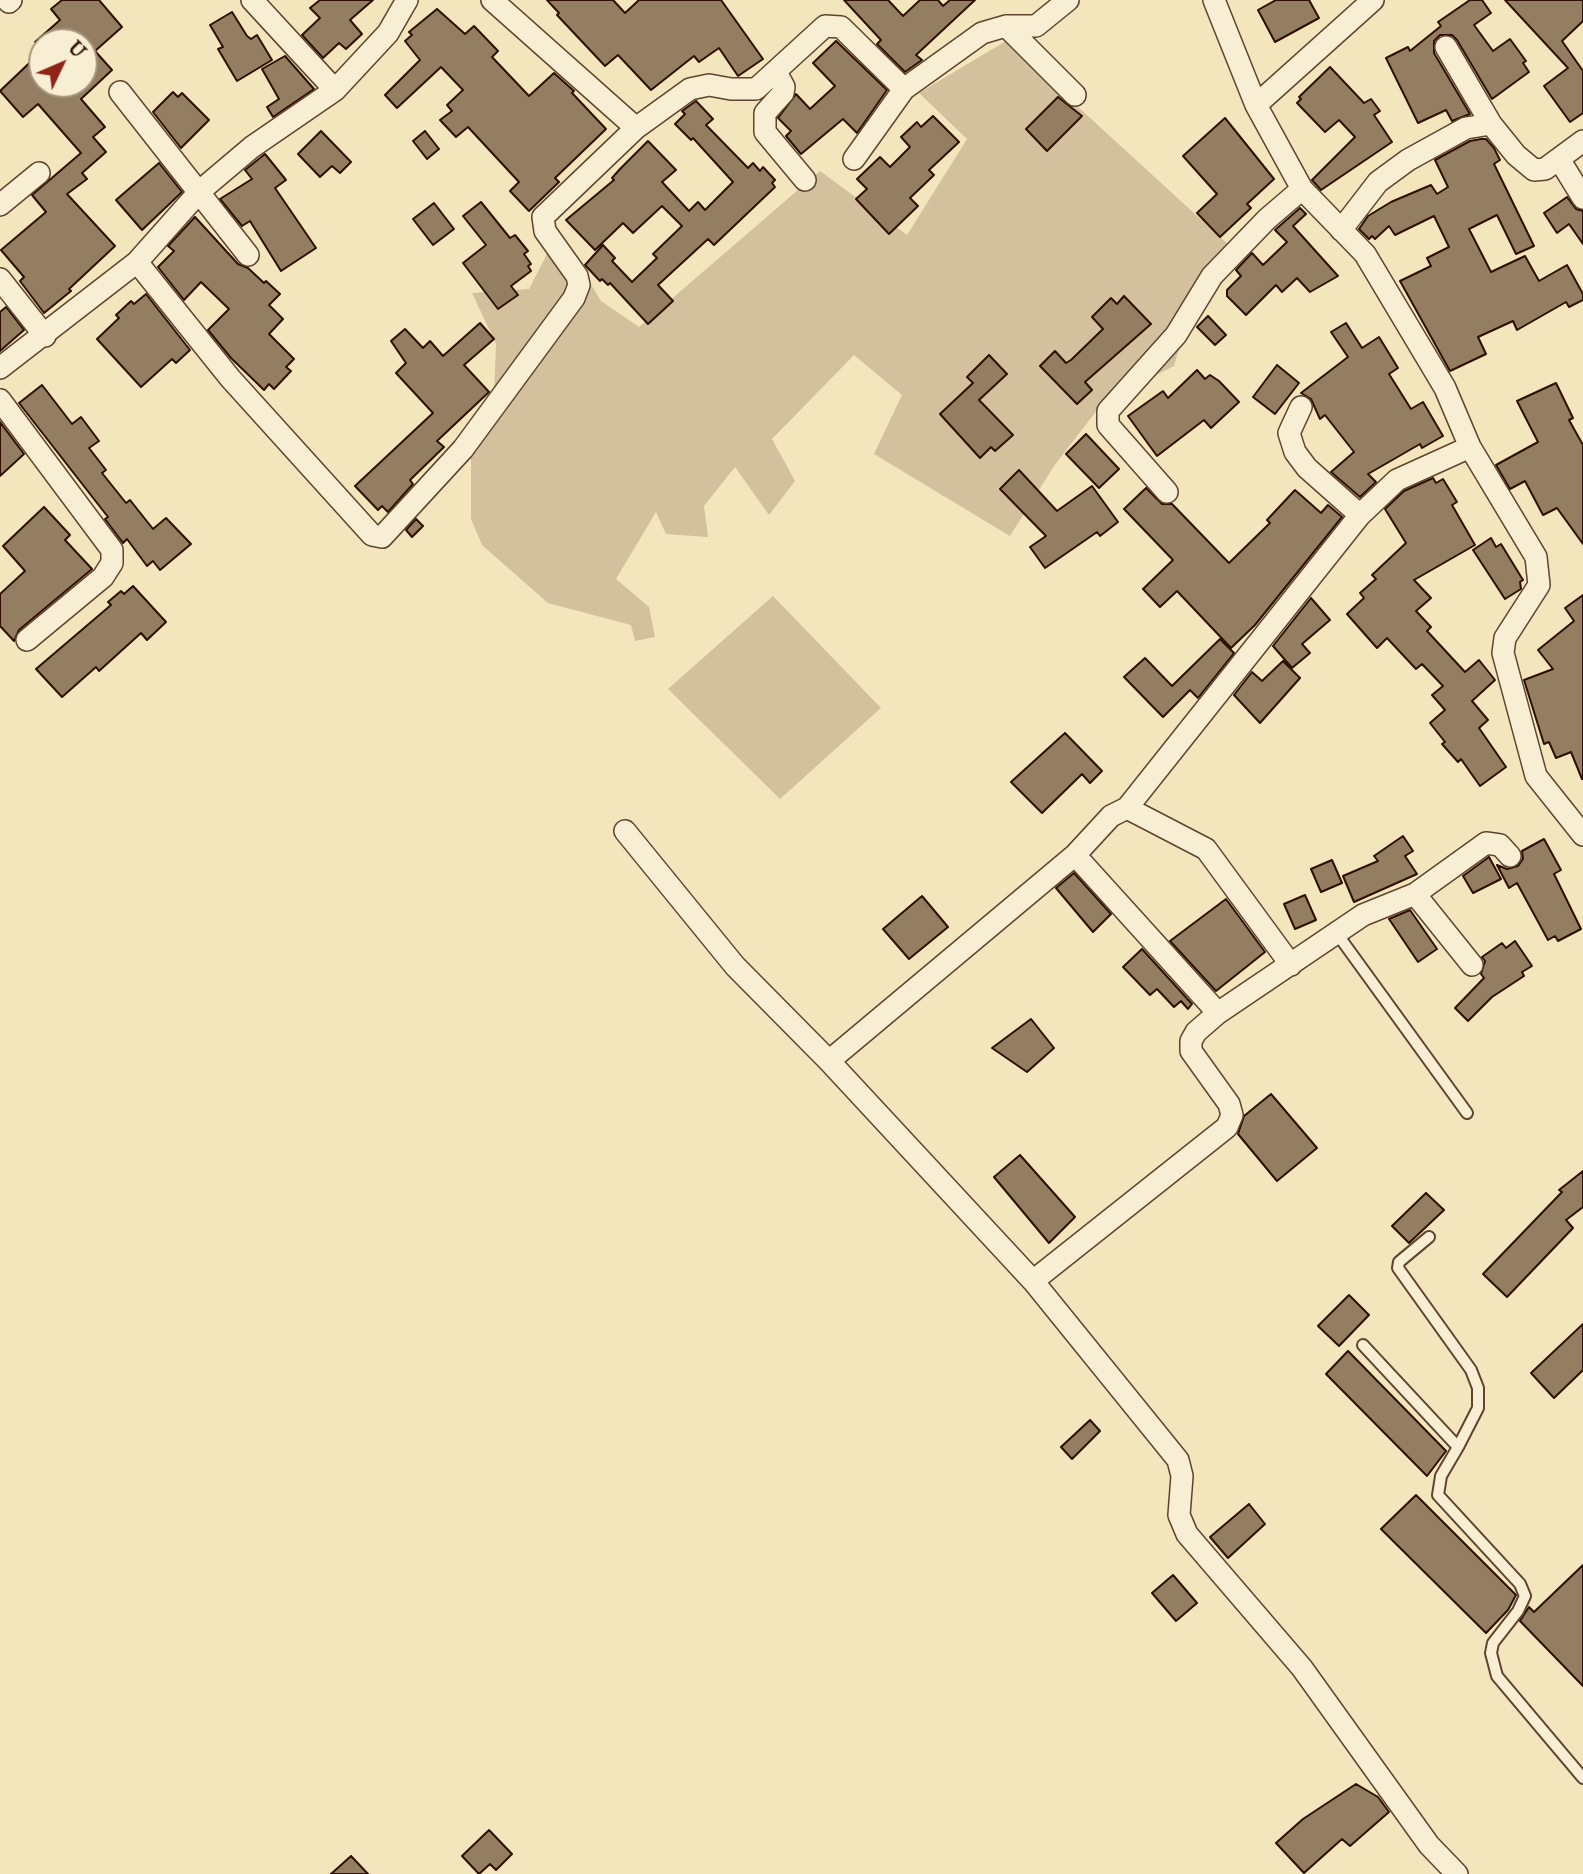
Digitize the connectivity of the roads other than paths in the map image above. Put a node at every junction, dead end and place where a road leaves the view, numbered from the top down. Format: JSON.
{"nodes":[{"id":1,"x":252,"y":0,"type":"edge"},
{"id":2,"x":407,"y":0,"type":"edge"},
{"id":3,"x":492,"y":0,"type":"edge"},
{"id":4,"x":1068,"y":0,"type":"edge"},
{"id":5,"x":1214,"y":0,"type":"edge"},
{"id":6,"x":1373,"y":0,"type":"edge"},
{"id":7,"x":1006,"y":26,"type":"junction"},
{"id":8,"x":1446,"y":47,"type":"dead end"},
{"id":9,"x":776,"y":72,"type":"junction"},
{"id":10,"x":904,"y":89,"type":"junction"},
{"id":11,"x":335,"y":90,"type":"junction"},
{"id":12,"x":120,"y":92,"type":"dead end"},
{"id":13,"x":1075,"y":96,"type":"dead end"},
{"id":14,"x":1256,"y":104,"type":"junction"},
{"id":15,"x":1491,"y":124,"type":"junction"},
{"id":16,"x":636,"y":128,"type":"junction"},
{"id":17,"x":1583,"y":141,"type":"edge"},
{"id":18,"x":854,"y":159,"type":"dead end"},
{"id":19,"x":1559,"y":159,"type":"junction"},
{"id":20,"x":39,"y":173,"type":"dead end"},
{"id":21,"x":805,"y":180,"type":"dead end"},
{"id":22,"x":1302,"y":189,"type":"junction"},
{"id":23,"x":200,"y":191,"type":"junction"},
{"id":24,"x":1583,"y":198,"type":"edge"},
{"id":25,"x":0,"y":205,"type":"edge"},
{"id":26,"x":1341,"y":230,"type":"junction"},
{"id":27,"x":248,"y":255,"type":"dead end"},
{"id":28,"x":137,"y":262,"type":"junction"},
{"id":29,"x":0,"y":279,"type":"edge"},
{"id":30,"x":45,"y":336,"type":"junction"},
{"id":31,"x":0,"y":368,"type":"edge"},
{"id":32,"x":0,"y":400,"type":"edge"},
{"id":33,"x":1301,"y":407,"type":"dead end"},
{"id":34,"x":1470,"y":447,"type":"junction"},
{"id":35,"x":1167,"y":492,"type":"dead end"},
{"id":36,"x":1360,"y":516,"type":"junction"},
{"id":37,"x":27,"y":640,"type":"dead end"},
{"id":38,"x":1127,"y":808,"type":"junction"},
{"id":39,"x":625,"y":831,"type":"dead end"},
{"id":40,"x":1583,"y":835,"type":"edge"},
{"id":41,"x":1075,"y":855,"type":"junction"},
{"id":42,"x":1510,"y":856,"type":"dead end"},
{"id":43,"x":1415,"y":894,"type":"junction"},
{"id":44,"x":1338,"y":935,"type":"junction"},
{"id":45,"x":1291,"y":965,"type":"junction"},
{"id":46,"x":1472,"y":965,"type":"dead end"},
{"id":47,"x":1218,"y":1013,"type":"junction"},
{"id":48,"x":829,"y":1061,"type":"junction"},
{"id":49,"x":1467,"y":1113,"type":"dead end"},
{"id":50,"x":1429,"y":1237,"type":"dead end"},
{"id":51,"x":1033,"y":1282,"type":"junction"},
{"id":52,"x":1363,"y":1345,"type":"dead end"},
{"id":53,"x":1458,"y":1447,"type":"junction"},
{"id":54,"x":1583,"y":1778,"type":"edge"},
{"id":55,"x":1457,"y":1874,"type":"edge"}],
"edges":[{"from":1,"to":11,"type":"street"},
{"from":2,"to":11,"type":"street"},
{"from":3,"to":16,"type":"street"},
{"from":4,"to":7,"type":"street"},
{"from":5,"to":14,"type":"street"},
{"from":6,"to":14,"type":"street"},
{"from":7,"to":10,"type":"street"},
{"from":7,"to":13,"type":"street"},
{"from":8,"to":15,"type":"street"},
{"from":9,"to":10,"type":"street"},
{"from":9,"to":16,"type":"street"},
{"from":9,"to":21,"type":"street"},
{"from":10,"to":18,"type":"street"},
{"from":11,"to":23,"type":"street"},
{"from":12,"to":23,"type":"street"},
{"from":14,"to":22,"type":"street"},
{"from":15,"to":19,"type":"street"},
{"from":15,"to":26,"type":"street"},
{"from":16,"to":28,"type":"street"},
{"from":17,"to":19,"type":"street"},
{"from":19,"to":24,"type":"street"},
{"from":20,"to":25,"type":"street"},
{"from":22,"to":26,"type":"street"},
{"from":22,"to":35,"type":"street"},
{"from":23,"to":27,"type":"street"},
{"from":23,"to":28,"type":"street"},
{"from":26,"to":34,"type":"street"},
{"from":28,"to":30,"type":"street"},
{"from":29,"to":30,"type":"street"},
{"from":30,"to":31,"type":"street"},
{"from":32,"to":37,"type":"street"},
{"from":33,"to":36,"type":"street"},
{"from":34,"to":36,"type":"street"},
{"from":34,"to":40,"type":"street"},
{"from":36,"to":38,"type":"street"},
{"from":38,"to":41,"type":"street"},
{"from":38,"to":45,"type":"street"},
{"from":39,"to":48,"type":"street"},
{"from":41,"to":47,"type":"street"},
{"from":41,"to":48,"type":"street"},
{"from":42,"to":43,"type":"street"},
{"from":43,"to":44,"type":"street"},
{"from":43,"to":46,"type":"street"},
{"from":44,"to":45,"type":"street"},
{"from":44,"to":49,"type":"lane"},
{"from":45,"to":47,"type":"street"},
{"from":47,"to":51,"type":"street"},
{"from":48,"to":51,"type":"street"},
{"from":50,"to":53,"type":"lane"},
{"from":51,"to":55,"type":"street"},
{"from":52,"to":53,"type":"lane"},
{"from":53,"to":54,"type":"lane"}]}
